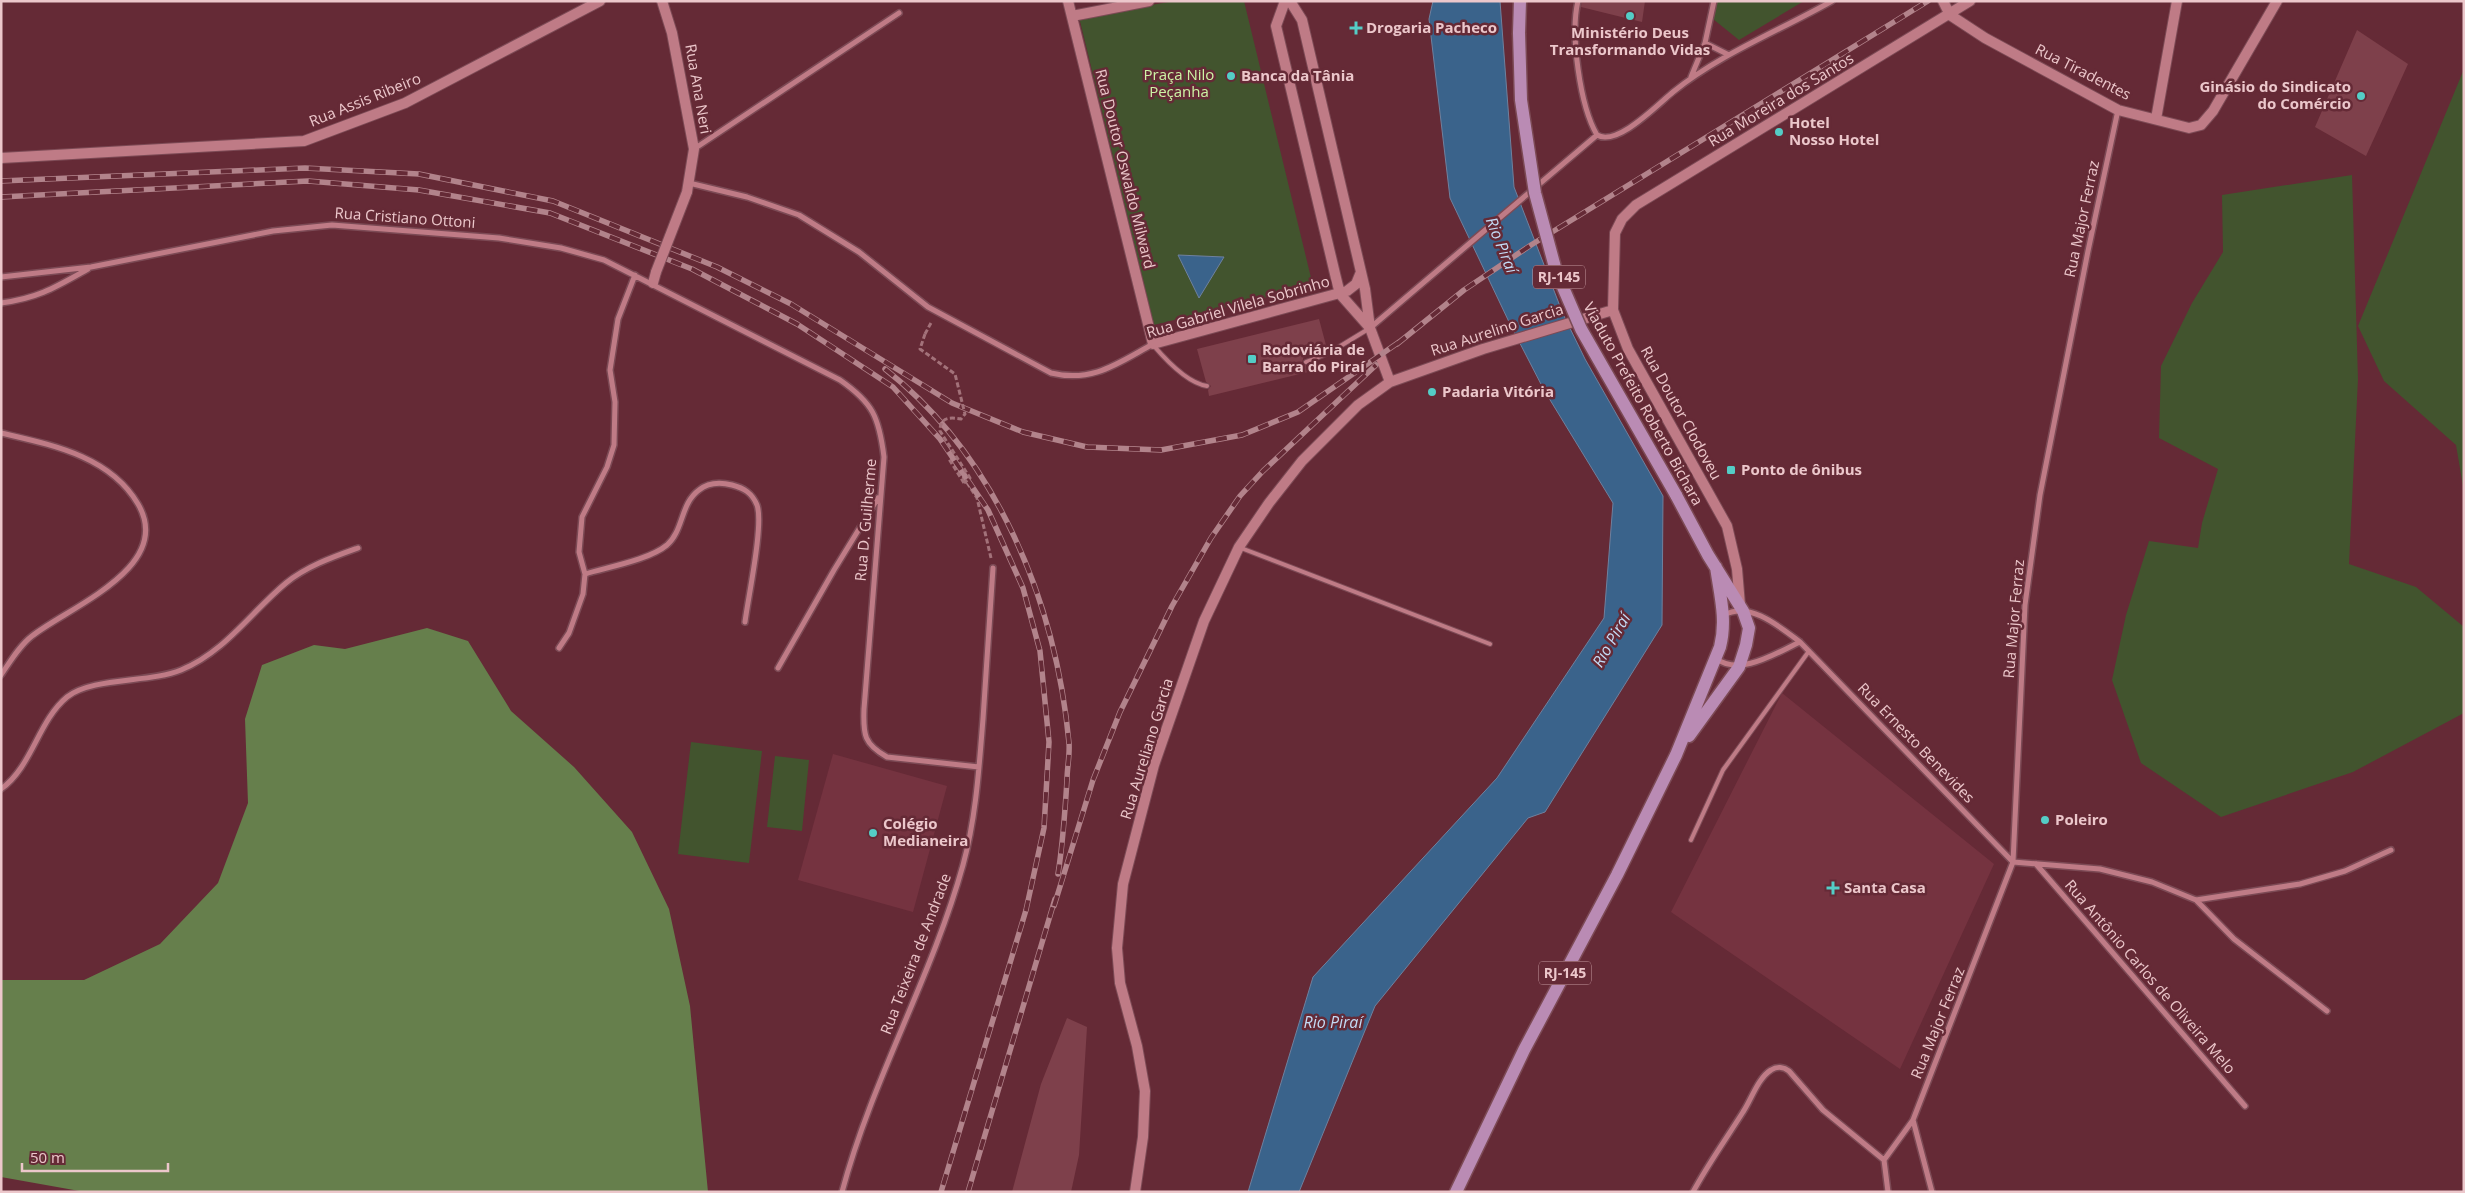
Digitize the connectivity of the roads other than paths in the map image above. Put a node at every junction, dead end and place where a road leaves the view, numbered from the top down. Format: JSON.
{"nodes":[{"id":1,"x":600,"y":1,"type":"edge"},
{"id":2,"x":662,"y":1,"type":"edge"},
{"id":3,"x":1068,"y":1,"type":"edge"},
{"id":4,"x":1148,"y":1,"type":"edge"},
{"id":5,"x":1285,"y":1,"type":"edge"},
{"id":6,"x":1290,"y":1,"type":"edge"},
{"id":7,"x":1520,"y":1,"type":"edge"},
{"id":8,"x":1578,"y":1,"type":"edge"},
{"id":9,"x":1714,"y":1,"type":"edge"},
{"id":10,"x":1832,"y":1,"type":"edge"},
{"id":11,"x":1943,"y":1,"type":"edge"},
{"id":12,"x":1970,"y":1,"type":"edge"},
{"id":13,"x":2177,"y":1,"type":"edge"},
{"id":14,"x":2277,"y":1,"type":"edge"},
{"id":15,"x":899,"y":12,"type":"dead end"},
{"id":16,"x":1950,"y":15,"type":"junction"},
{"id":17,"x":1072,"y":16,"type":"junction"},
{"id":18,"x":1705,"y":43,"type":"junction"},
{"id":19,"x":1729,"y":55,"type":"junction"},
{"id":20,"x":1691,"y":78,"type":"junction"},
{"id":21,"x":2118,"y":110,"type":"junction"},
{"id":22,"x":2156,"y":119,"type":"junction"},
{"id":23,"x":1597,"y":135,"type":"junction"},
{"id":24,"x":694,"y":149,"type":"junction"},
{"id":25,"x":1,"y":158,"type":"edge"},
{"id":26,"x":688,"y":188,"type":"junction"},
{"id":27,"x":1615,"y":233,"type":"joint"},
{"id":28,"x":91,"y":267,"type":"junction"},
{"id":29,"x":1361,"y":272,"type":"junction"},
{"id":30,"x":635,"y":275,"type":"junction"},
{"id":31,"x":1,"y":277,"type":"edge"},
{"id":32,"x":653,"y":283,"type":"junction"},
{"id":33,"x":1340,"y":294,"type":"junction"},
{"id":34,"x":1,"y":303,"type":"edge"},
{"id":35,"x":1614,"y":310,"type":"junction"},
{"id":36,"x":1370,"y":328,"type":"junction"},
{"id":37,"x":1153,"y":344,"type":"junction"},
{"id":38,"x":1306,"y":362,"type":"dead end"},
{"id":39,"x":1390,"y":382,"type":"junction"},
{"id":40,"x":1207,"y":386,"type":"dead end"},
{"id":41,"x":1,"y":433,"type":"edge"},
{"id":42,"x":880,"y":496,"type":"junction"},
{"id":43,"x":1239,"y":547,"type":"junction"},
{"id":44,"x":358,"y":548,"type":"dead end"},
{"id":45,"x":1716,"y":567,"type":"junction"},
{"id":46,"x":994,"y":568,"type":"road end"},
{"id":47,"x":585,"y":574,"type":"junction"},
{"id":48,"x":1742,"y":608,"type":"junction"},
{"id":49,"x":1724,"y":615,"type":"junction"},
{"id":50,"x":745,"y":622,"type":"dead end"},
{"id":51,"x":1800,"y":642,"type":"junction"},
{"id":52,"x":1490,"y":644,"type":"dead end"},
{"id":53,"x":559,"y":648,"type":"dead end"},
{"id":54,"x":1809,"y":651,"type":"junction"},
{"id":55,"x":1715,"y":658,"type":"junction"},
{"id":56,"x":1739,"y":667,"type":"junction"},
{"id":57,"x":778,"y":668,"type":"dead end"},
{"id":58,"x":1,"y":675,"type":"edge"},
{"id":59,"x":1676,"y":755,"type":"junction"},
{"id":60,"x":979,"y":767,"type":"junction"},
{"id":61,"x":1,"y":789,"type":"edge"},
{"id":62,"x":1691,"y":840,"type":"dead end"},
{"id":63,"x":2391,"y":850,"type":"dead end"},
{"id":64,"x":2013,"y":862,"type":"junction"},
{"id":65,"x":2036,"y":864,"type":"junction"},
{"id":66,"x":2196,"y":900,"type":"junction"},
{"id":67,"x":2327,"y":1011,"type":"dead end"},
{"id":68,"x":2245,"y":1106,"type":"dead end"},
{"id":69,"x":1913,"y":1120,"type":"junction"},
{"id":70,"x":1884,"y":1160,"type":"junction"},
{"id":71,"x":842,"y":1192,"type":"edge"},
{"id":72,"x":1135,"y":1192,"type":"edge"},
{"id":73,"x":1456,"y":1192,"type":"edge"},
{"id":74,"x":1693,"y":1192,"type":"edge"},
{"id":75,"x":1888,"y":1192,"type":"edge"},
{"id":76,"x":1932,"y":1192,"type":"edge"}],
"edges":[{"from":1,"to":25,"type":"street","name":"Rua Assis Ribeiro"},
{"from":2,"to":24,"type":"street","name":"Rua Ana Neri"},
{"from":3,"to":17,"type":"street","name":"Rua Doutor Oswaldo Milward"},
{"from":4,"to":17,"type":"street"},
{"from":5,"to":33,"type":"street"},
{"from":6,"to":29,"type":"street"},
{"from":7,"to":45,"type":"main road","name":"Viaduto Prefeito Roberto Bichara","number":"RJ-145","bridge":true},
{"from":8,"to":23,"type":"street"},
{"from":9,"to":18,"type":"street"},
{"from":10,"to":19,"type":"street"},
{"from":11,"to":16,"type":"street"},
{"from":12,"to":16,"type":"street","name":"Rua Moreira dos Santos"},
{"from":13,"to":22,"type":"street"},
{"from":14,"to":22,"type":"street","name":"Rua Tiradentes"},
{"from":15,"to":24,"type":"street"},
{"from":16,"to":21,"type":"street","name":"Rua Tiradentes"},
{"from":16,"to":27,"type":"street","name":"Rua Moreira dos Santos"},
{"from":17,"to":37,"type":"street","name":"Rua Doutor Oswaldo Milward"},
{"from":18,"to":19,"type":"street"},
{"from":18,"to":20,"type":"street"},
{"from":19,"to":20,"type":"street"},
{"from":20,"to":23,"type":"street"},
{"from":21,"to":22,"type":"street","name":"Rua Tiradentes"},
{"from":21,"to":64,"type":"street","name":"Rua Major Ferraz"},
{"from":23,"to":36,"type":"street"},
{"from":24,"to":26,"type":"street","name":"Rua Ana Neri"},
{"from":26,"to":32,"type":"street","name":"Rua Ana Neri","bridge":true},
{"from":26,"to":37,"type":"street","name":"Rua Gabriel Vilela Sobrinho"},
{"from":27,"to":35,"type":"street","name":"Rua Doutor Clodoveu"},
{"from":28,"to":30,"type":"street","name":"Rua Cristiano Ottoni"},
{"from":28,"to":31,"type":"street","name":"Rua Cristiano Ottoni"},
{"from":28,"to":34,"type":"street"},
{"from":29,"to":33,"type":"street","name":"Rua Gabriel Vilela Sobrinho"},
{"from":29,"to":36,"type":"street"},
{"from":30,"to":32,"type":"street","name":"Rua Cristiano Ottoni"},
{"from":30,"to":47,"type":"street"},
{"from":32,"to":42,"type":"street","name":"Rua D. Guilherme"},
{"from":33,"to":36,"type":"street"},
{"from":33,"to":37,"type":"street","name":"Rua Gabriel Vilela Sobrinho"},
{"from":35,"to":39,"type":"street","name":"Rua Aurelino Garcia"},
{"from":35,"to":48,"type":"street","name":"Rua Doutor Clodoveu"},
{"from":36,"to":38,"type":"lane"},
{"from":36,"to":39,"type":"street"},
{"from":37,"to":40,"type":"lane"},
{"from":39,"to":43,"type":"street","name":"Rua Aureliano Garcia"},
{"from":41,"to":58,"type":"street"},
{"from":42,"to":57,"type":"street"},
{"from":42,"to":60,"type":"street","name":"Rua D. Guilherme"},
{"from":43,"to":52,"type":"lane"},
{"from":43,"to":72,"type":"street","name":"Rua Aureliano Garcia"},
{"from":44,"to":61,"type":"street"},
{"from":45,"to":48,"type":"main road","number":"RJ-145"},
{"from":45,"to":49,"type":"main road","number":"RJ-145"},
{"from":46,"to":60,"type":"street","name":"Rua Teixeira de Andrade"},
{"from":47,"to":50,"type":"street"},
{"from":47,"to":53,"type":"street"},
{"from":48,"to":49,"type":"street"},
{"from":48,"to":51,"type":"street","name":"Rua Ernesto Benevides"},
{"from":48,"to":56,"type":"main road","number":"RJ-145"},
{"from":49,"to":55,"type":"main road","number":"RJ-145"},
{"from":51,"to":54,"type":"street","name":"Rua Ernesto Benevides"},
{"from":51,"to":56,"type":"street"},
{"from":54,"to":62,"type":"lane"},
{"from":54,"to":64,"type":"street","name":"Rua Ernesto Benevides"},
{"from":55,"to":56,"type":"street"},
{"from":55,"to":59,"type":"main road","number":"RJ-145"},
{"from":56,"to":59,"type":"main road","number":"RJ-145"},
{"from":59,"to":73,"type":"main road","number":"RJ-145"},
{"from":60,"to":71,"type":"street","name":"Rua Teixeira de Andrade"},
{"from":63,"to":66,"type":"street"},
{"from":64,"to":65,"type":"street"},
{"from":64,"to":69,"type":"street","name":"Rua Major Ferraz"},
{"from":65,"to":66,"type":"street"},
{"from":65,"to":68,"type":"street","name":"Rua Antônio Carlos de Oliveira Melo"},
{"from":66,"to":67,"type":"street"},
{"from":69,"to":70,"type":"street","name":"Rua Major Ferraz"},
{"from":69,"to":76,"type":"street"},
{"from":70,"to":74,"type":"street"},
{"from":70,"to":75,"type":"street"}]}
